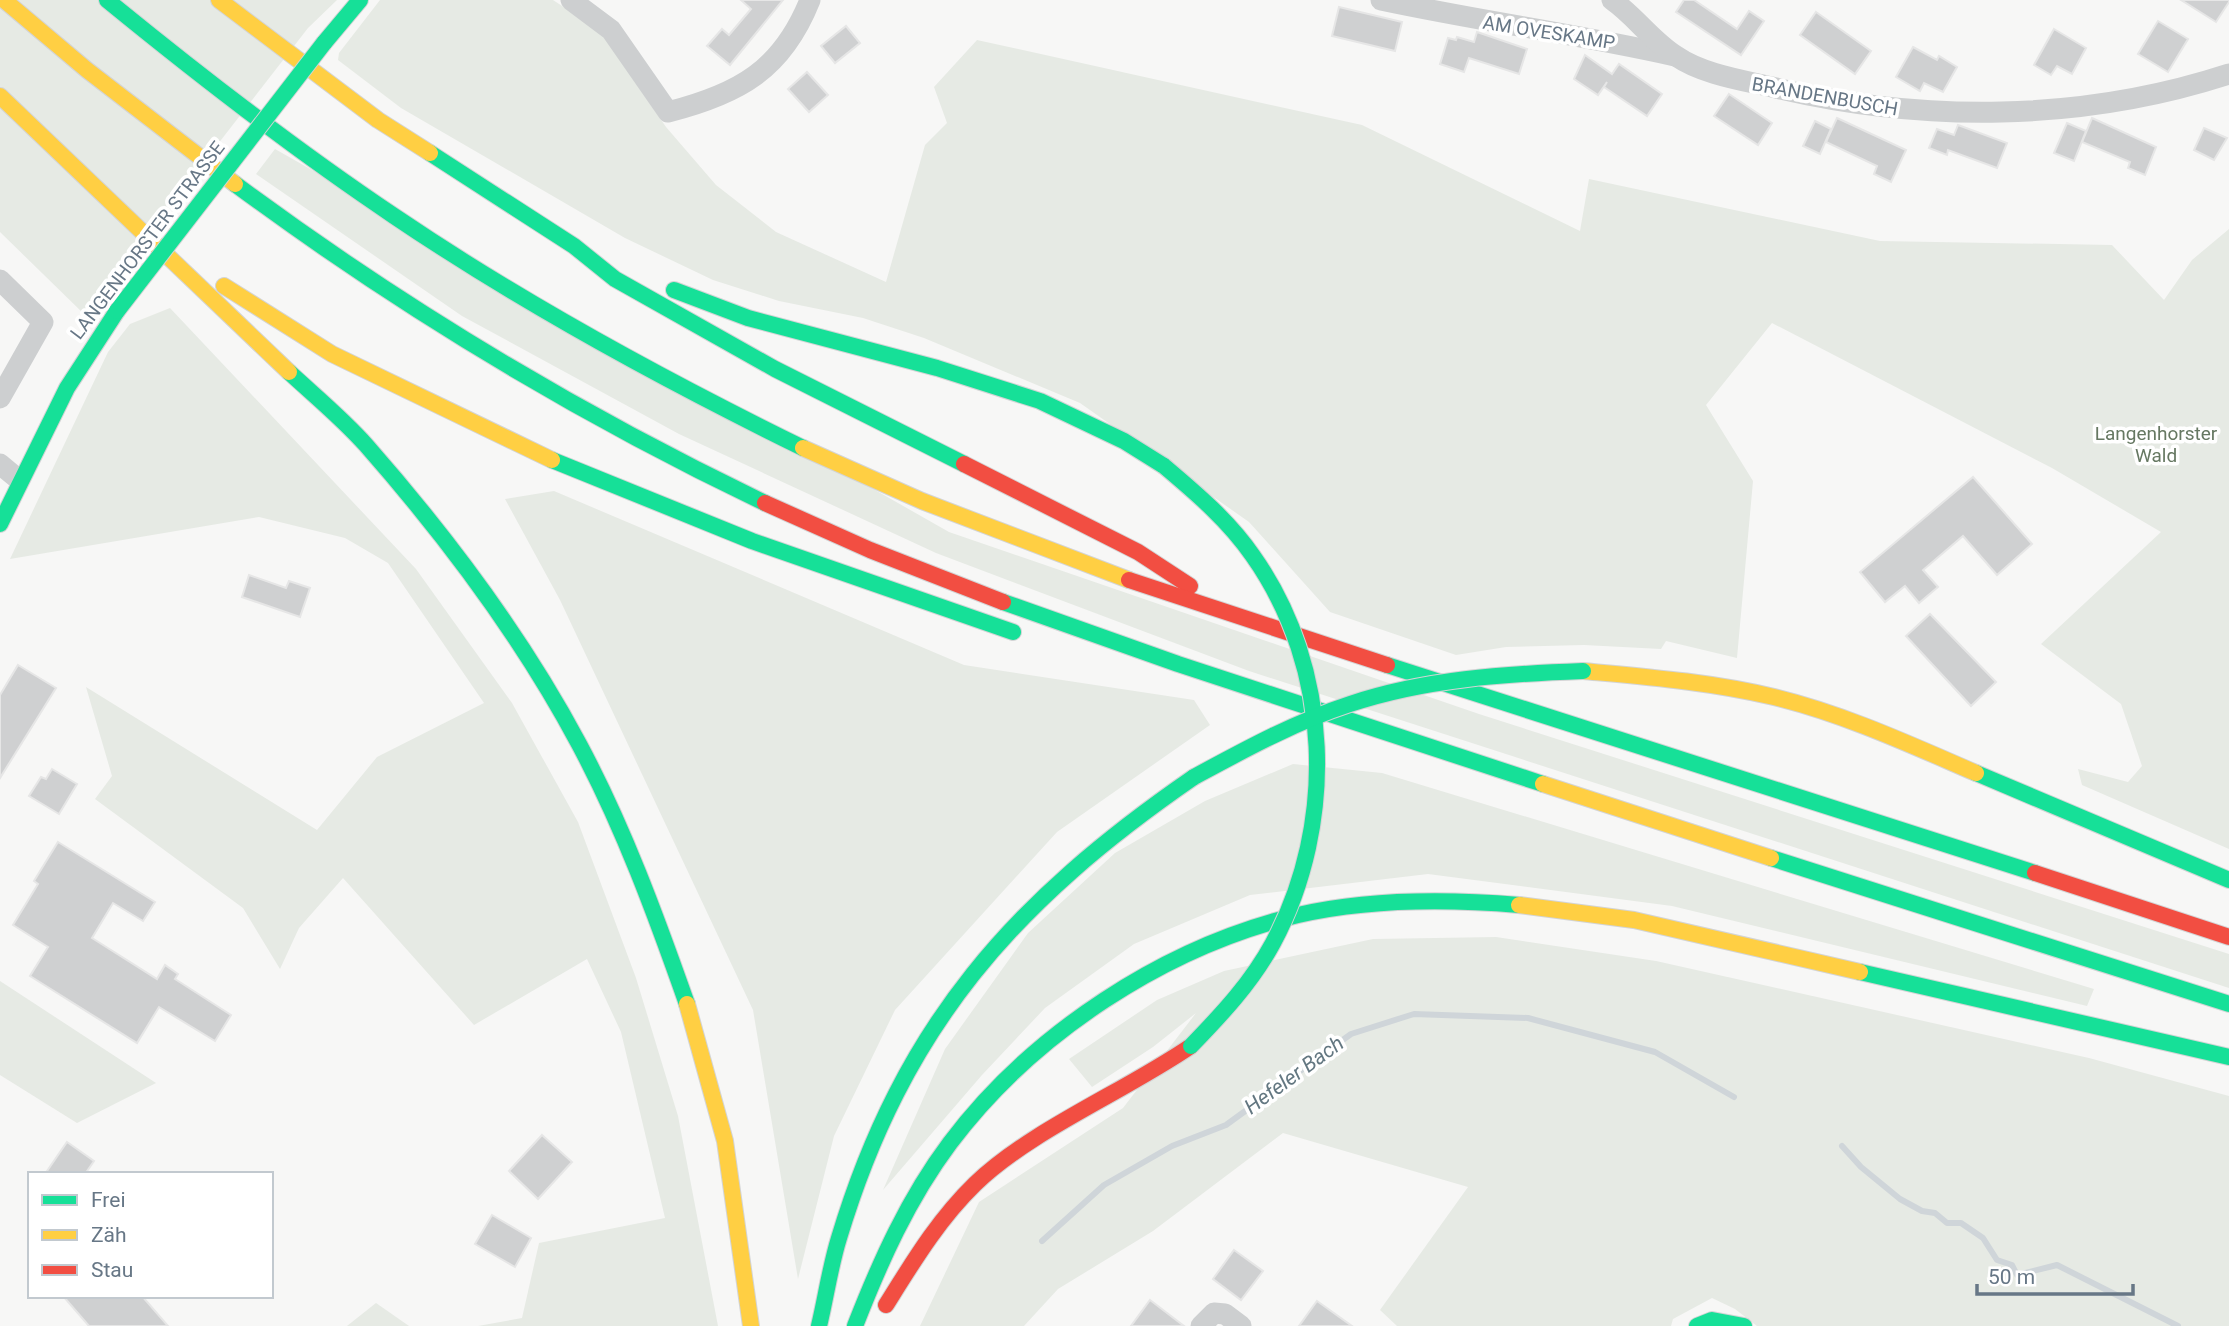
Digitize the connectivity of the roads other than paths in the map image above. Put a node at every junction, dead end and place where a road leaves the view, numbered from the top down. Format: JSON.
{"nodes":[{"id":1,"x":4,"y":0,"type":"edge"},
{"id":2,"x":107,"y":0,"type":"edge"},
{"id":3,"x":219,"y":0,"type":"edge"},
{"id":4,"x":360,"y":0,"type":"edge"},
{"id":5,"x":571,"y":0,"type":"edge"},
{"id":6,"x":810,"y":0,"type":"edge"},
{"id":7,"x":1381,"y":0,"type":"edge"},
{"id":8,"x":1612,"y":0,"type":"edge"},
{"id":9,"x":1675,"y":56,"type":"junction"},
{"id":10,"x":2229,"y":74,"type":"edge"},
{"id":11,"x":0,"y":96,"type":"edge"},
{"id":12,"x":108,"y":198,"type":"junction"},
{"id":13,"x":574,"y":246,"type":"junction"},
{"id":14,"x":641,"y":274,"type":"dead end"},
{"id":15,"x":0,"y":280,"type":"edge"},
{"id":16,"x":662,"y":284,"type":"dead end"},
{"id":17,"x":0,"y":398,"type":"edge"},
{"id":18,"x":0,"y":464,"type":"edge"},
{"id":19,"x":18,"y":479,"type":"junction"},
{"id":20,"x":0,"y":524,"type":"edge"},
{"id":21,"x":1239,"y":618,"type":"junction"},
{"id":22,"x":1027,"y":637,"type":"dead end"},
{"id":23,"x":1128,"y":665,"type":"dead end"},
{"id":24,"x":1218,"y":678,"type":"junction"},
{"id":25,"x":2229,"y":880,"type":"edge"},
{"id":26,"x":2229,"y":937,"type":"edge"},
{"id":27,"x":2229,"y":1004,"type":"edge"},
{"id":28,"x":2229,"y":1057,"type":"edge"},
{"id":29,"x":878,"y":1320,"type":"dead end"},
{"id":30,"x":751,"y":1326,"type":"edge"},
{"id":31,"x":819,"y":1326,"type":"edge"},
{"id":32,"x":855,"y":1326,"type":"edge"},
{"id":33,"x":1201,"y":1326,"type":"edge"},
{"id":34,"x":1241,"y":1326,"type":"edge"},
{"id":35,"x":1697,"y":1326,"type":"edge"},
{"id":36,"x":1744,"y":1326,"type":"edge"}],
"edges":[{"from":1,"to":24,"type":"main road"},
{"from":2,"to":21,"type":"main road"},
{"from":3,"to":13,"type":"main road"},
{"from":4,"to":19,"type":"main road","name":"LANGENHORSTER STRASSE","bridge":true},
{"from":5,"to":6,"type":"street"},
{"from":7,"to":9,"type":"street","name":"AM OVESKAMP"},
{"from":8,"to":9,"type":"street","name":"BRANDENBUSCH"},
{"from":9,"to":10,"type":"street","name":"BRANDENBUSCH"},
{"from":11,"to":12,"type":"main road"},
{"from":12,"to":22,"type":"main road"},
{"from":12,"to":30,"type":"main road"},
{"from":13,"to":14,"type":"main road"},
{"from":13,"to":21,"type":"main road"},
{"from":15,"to":17,"type":"street"},
{"from":16,"to":29,"type":"main road","bridge":true},
{"from":18,"to":19,"type":"street"},
{"from":19,"to":20,"type":"main road","name":"LANGENHORSTER STRASSE"},
{"from":21,"to":26,"type":"main road"},
{"from":23,"to":24,"type":"main road"},
{"from":24,"to":27,"type":"main road"},
{"from":25,"to":31,"type":"main road","bridge":true},
{"from":28,"to":32,"type":"main road"},
{"from":33,"to":34,"type":"street"},
{"from":35,"to":36,"type":"main road"}]}
